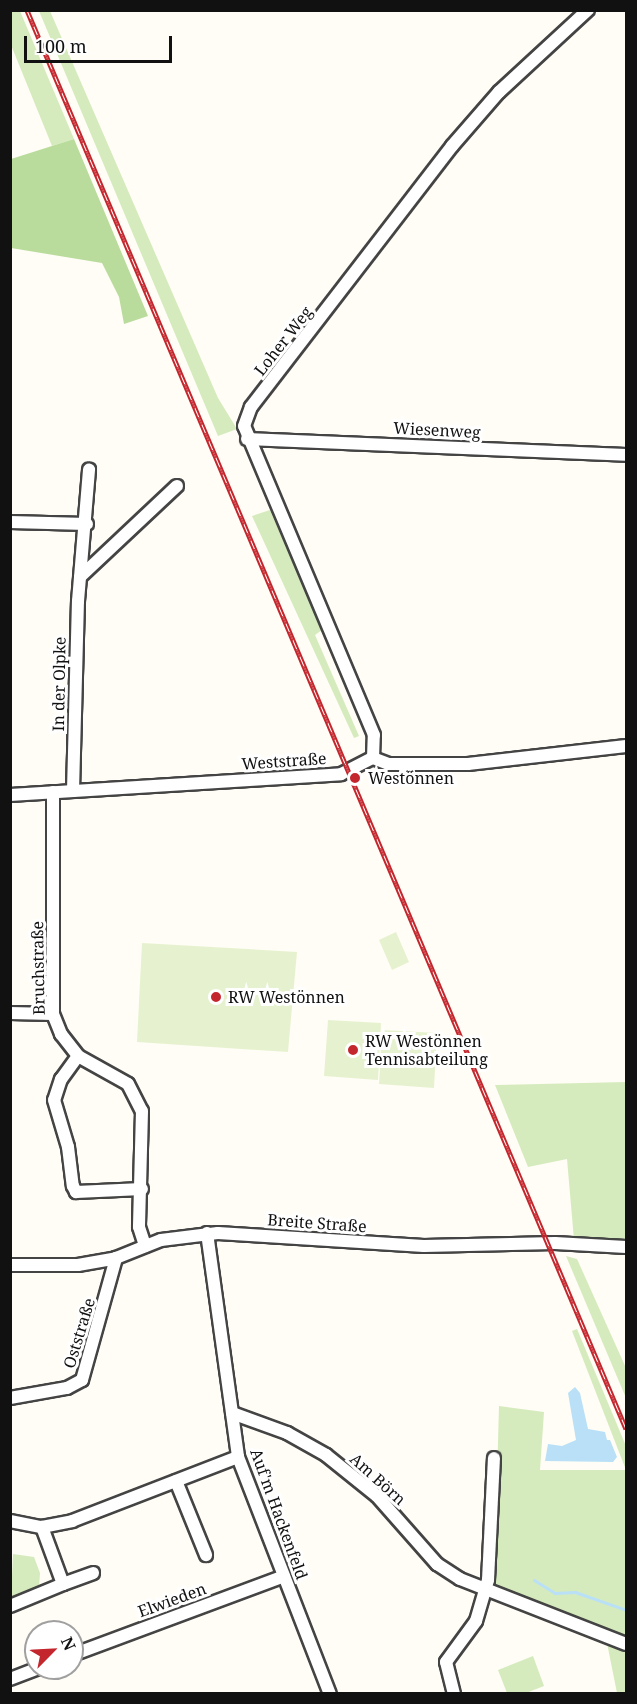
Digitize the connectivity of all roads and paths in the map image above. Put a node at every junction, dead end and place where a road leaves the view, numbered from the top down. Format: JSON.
{"nodes":[{"id":1,"x":588,"y":10,"type":"edge"},
{"id":2,"x":247,"y":439,"type":"junction"},
{"id":3,"x":627,"y":455,"type":"edge"},
{"id":4,"x":89,"y":469,"type":"dead end"},
{"id":5,"x":177,"y":486,"type":"dead end"},
{"id":6,"x":10,"y":522,"type":"edge"},
{"id":7,"x":87,"y":524,"type":"junction"},
{"id":8,"x":80,"y":577,"type":"junction"},
{"id":9,"x":627,"y":746,"type":"edge"},
{"id":10,"x":373,"y":758,"type":"junction"},
{"id":11,"x":73,"y":791,"type":"junction"},
{"id":12,"x":53,"y":792,"type":"junction"},
{"id":13,"x":10,"y":795,"type":"edge"},
{"id":14,"x":10,"y":1013,"type":"edge"},
{"id":15,"x":53,"y":1014,"type":"junction"},
{"id":16,"x":78,"y":1056,"type":"junction"},
{"id":17,"x":142,"y":1190,"type":"junction"},
{"id":18,"x":207,"y":1233,"type":"junction"},
{"id":19,"x":145,"y":1246,"type":"junction"},
{"id":20,"x":627,"y":1247,"type":"edge"},
{"id":21,"x":116,"y":1258,"type":"junction"},
{"id":22,"x":10,"y":1265,"type":"edge"},
{"id":23,"x":10,"y":1398,"type":"edge"},
{"id":24,"x":232,"y":1413,"type":"junction"},
{"id":25,"x":238,"y":1457,"type":"junction"},
{"id":26,"x":494,"y":1458,"type":"dead end"},
{"id":27,"x":176,"y":1482,"type":"junction"},
{"id":28,"x":10,"y":1521,"type":"edge"},
{"id":29,"x":42,"y":1527,"type":"junction"},
{"id":30,"x":206,"y":1556,"type":"dead end"},
{"id":31,"x":93,"y":1573,"type":"dead end"},
{"id":32,"x":284,"y":1576,"type":"junction"},
{"id":33,"x":63,"y":1584,"type":"junction"},
{"id":34,"x":486,"y":1592,"type":"junction"},
{"id":35,"x":10,"y":1605,"type":"edge"},
{"id":36,"x":627,"y":1644,"type":"edge"},
{"id":37,"x":84,"y":1651,"type":"edge"},
{"id":38,"x":330,"y":1694,"type":"edge"},
{"id":39,"x":454,"y":1694,"type":"edge"}],
"edges":[{"from":1,"to":2,"type":"street","name":"Loher Weg"},
{"from":2,"to":3,"type":"street","name":"Wiesenweg"},
{"from":2,"to":10,"type":"street","name":"Loher Weg"},
{"from":4,"to":7,"type":"street","name":"In der Olpke"},
{"from":5,"to":8,"type":"street"},
{"from":6,"to":7,"type":"street"},
{"from":7,"to":8,"type":"street","name":"In der Olpke"},
{"from":8,"to":11,"type":"street","name":"In der Olpke"},
{"from":9,"to":10,"type":"street"},
{"from":10,"to":11,"type":"street","name":"Weststraße"},
{"from":11,"to":12,"type":"street","name":"Weststraße"},
{"from":12,"to":13,"type":"street","name":"Weststraße"},
{"from":12,"to":15,"type":"street","name":"Bruchstraße"},
{"from":14,"to":15,"type":"street"},
{"from":15,"to":16,"type":"street","name":"Bruchstraße"},
{"from":16,"to":17,"type":"street","name":"Bruchstraße"},
{"from":16,"to":17,"type":"street"},
{"from":17,"to":19,"type":"street","name":"Bruchstraße"},
{"from":18,"to":19,"type":"street","name":"Breite Straße"},
{"from":18,"to":20,"type":"street","name":"Breite Straße"},
{"from":18,"to":24,"type":"street","name":"Auf'm Hackenfeld"},
{"from":19,"to":21,"type":"street","name":"Breite Straße"},
{"from":21,"to":22,"type":"street","name":"Breite Straße"},
{"from":21,"to":23,"type":"street","name":"Oststraße"},
{"from":24,"to":25,"type":"street","name":"Auf'm Hackenfeld"},
{"from":24,"to":34,"type":"street","name":"Am Börn"},
{"from":25,"to":27,"type":"street"},
{"from":25,"to":32,"type":"street","name":"Auf'm Hackenfeld"},
{"from":26,"to":34,"type":"street"},
{"from":27,"to":29,"type":"street"},
{"from":27,"to":30,"type":"street"},
{"from":28,"to":29,"type":"street"},
{"from":29,"to":33,"type":"street"},
{"from":31,"to":33,"type":"street"},
{"from":32,"to":37,"type":"street","name":"Elwieden"},
{"from":32,"to":38,"type":"street","name":"Auf'm Hackenfeld"},
{"from":33,"to":35,"type":"street"},
{"from":34,"to":36,"type":"street","name":"Am Börn"},
{"from":34,"to":39,"type":"street"}]}
